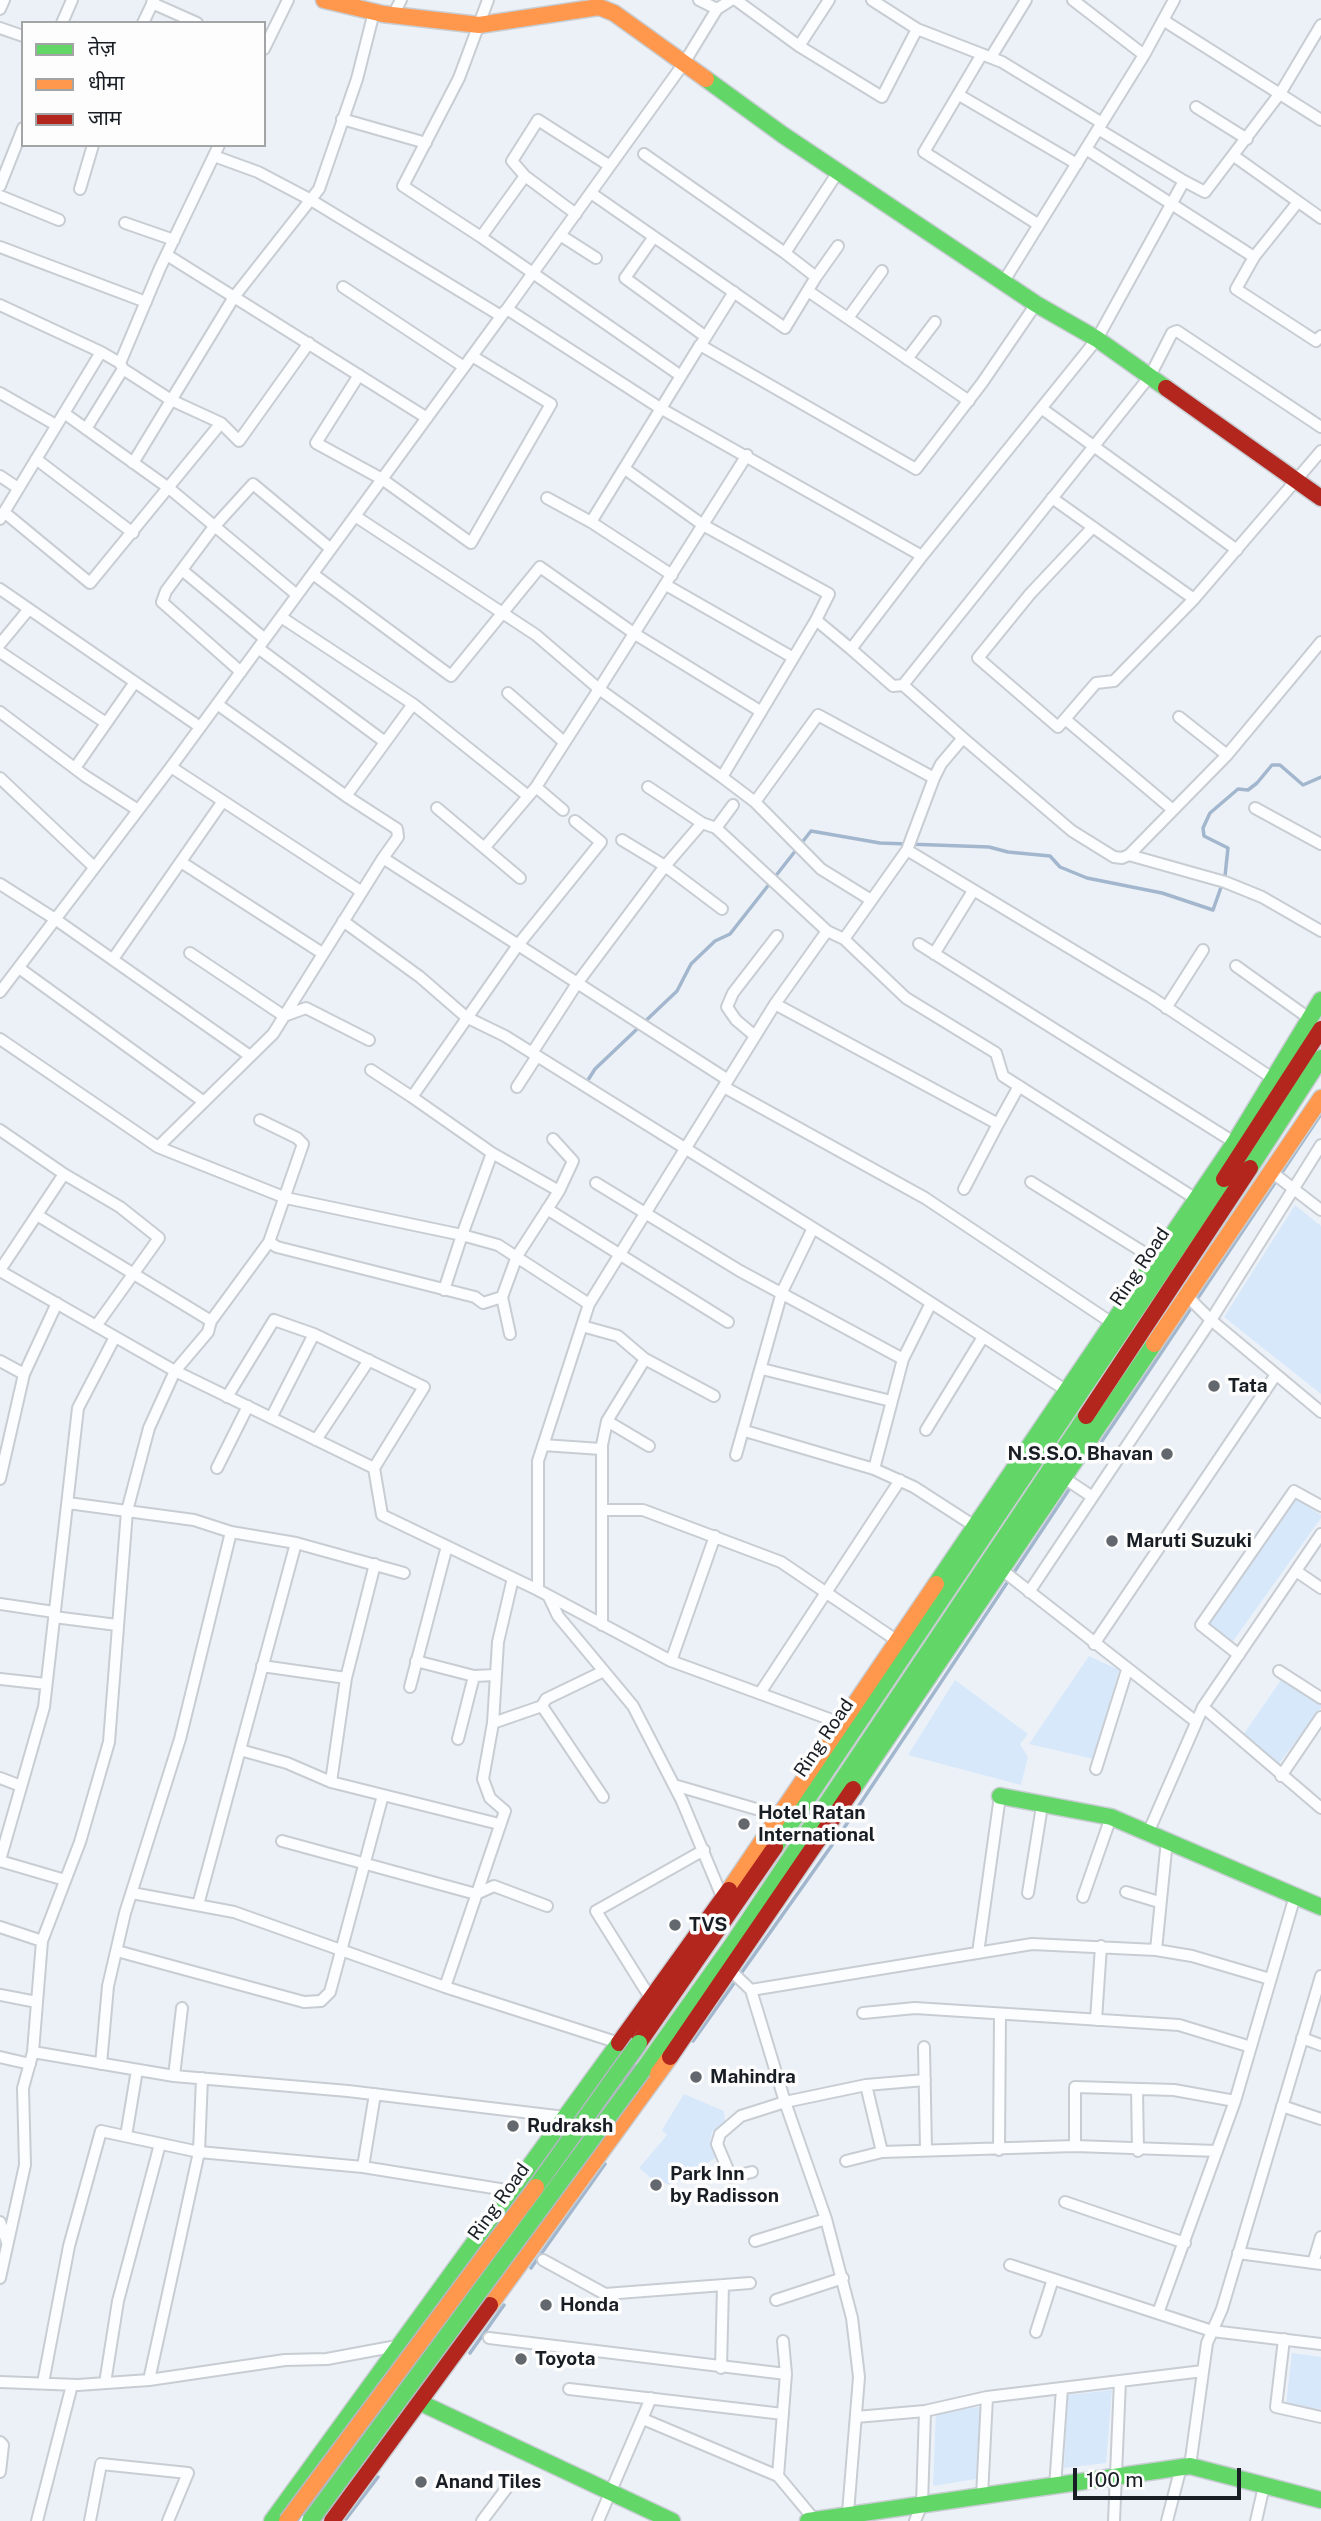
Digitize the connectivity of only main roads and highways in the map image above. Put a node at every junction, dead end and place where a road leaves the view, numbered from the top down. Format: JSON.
{"nodes":[{"id":1,"x":324,"y":0,"type":"edge"},
{"id":2,"x":1321,"y":498,"type":"edge"},
{"id":3,"x":1321,"y":1000,"type":"edge"},
{"id":4,"x":1315,"y":1024,"type":"edge"},
{"id":5,"x":1321,"y":1058,"type":"edge"},
{"id":6,"x":1321,"y":1098,"type":"edge"},
{"id":7,"x":1240,"y":1146,"type":"junction"},
{"id":8,"x":1161,"y":1263,"type":"junction"},
{"id":9,"x":1062,"y":1477,"type":"junction"},
{"id":10,"x":1000,"y":1796,"type":"road end"},
{"id":11,"x":1321,"y":1907,"type":"edge"},
{"id":12,"x":654,"y":2064,"type":"junction"},
{"id":13,"x":424,"y":2404,"type":"junction"},
{"id":14,"x":1321,"y":2500,"type":"edge"},
{"id":15,"x":811,"y":2519,"type":"edge"},
{"id":16,"x":272,"y":2521,"type":"edge"},
{"id":17,"x":287,"y":2521,"type":"edge"},
{"id":18,"x":310,"y":2521,"type":"edge"},
{"id":19,"x":333,"y":2521,"type":"edge"},
{"id":20,"x":673,"y":2521,"type":"edge"}],
"edges":[{"from":1,"to":2,"type":"main road"},
{"from":3,"to":4,"type":"main road"},
{"from":4,"to":7,"type":"main road","name":"Ring Road"},
{"from":4,"to":7,"type":"main road"},
{"from":5,"to":9,"type":"main road","name":"Ring Road"},
{"from":6,"to":9,"type":"main road"},
{"from":7,"to":8,"type":"main road","name":"Ring Road"},
{"from":7,"to":8,"type":"main road"},
{"from":8,"to":16,"type":"main road"},
{"from":8,"to":17,"type":"main road","name":"Ring Road","bridge":true},
{"from":9,"to":12,"type":"main road","name":"Ring Road"},
{"from":9,"to":12,"type":"main road"},
{"from":10,"to":11,"type":"main road"},
{"from":12,"to":13,"type":"main road"},
{"from":12,"to":18,"type":"main road","name":"Ring Road","bridge":true},
{"from":13,"to":19,"type":"main road"},
{"from":13,"to":20,"type":"main road"},
{"from":14,"to":15,"type":"main road"}]}
